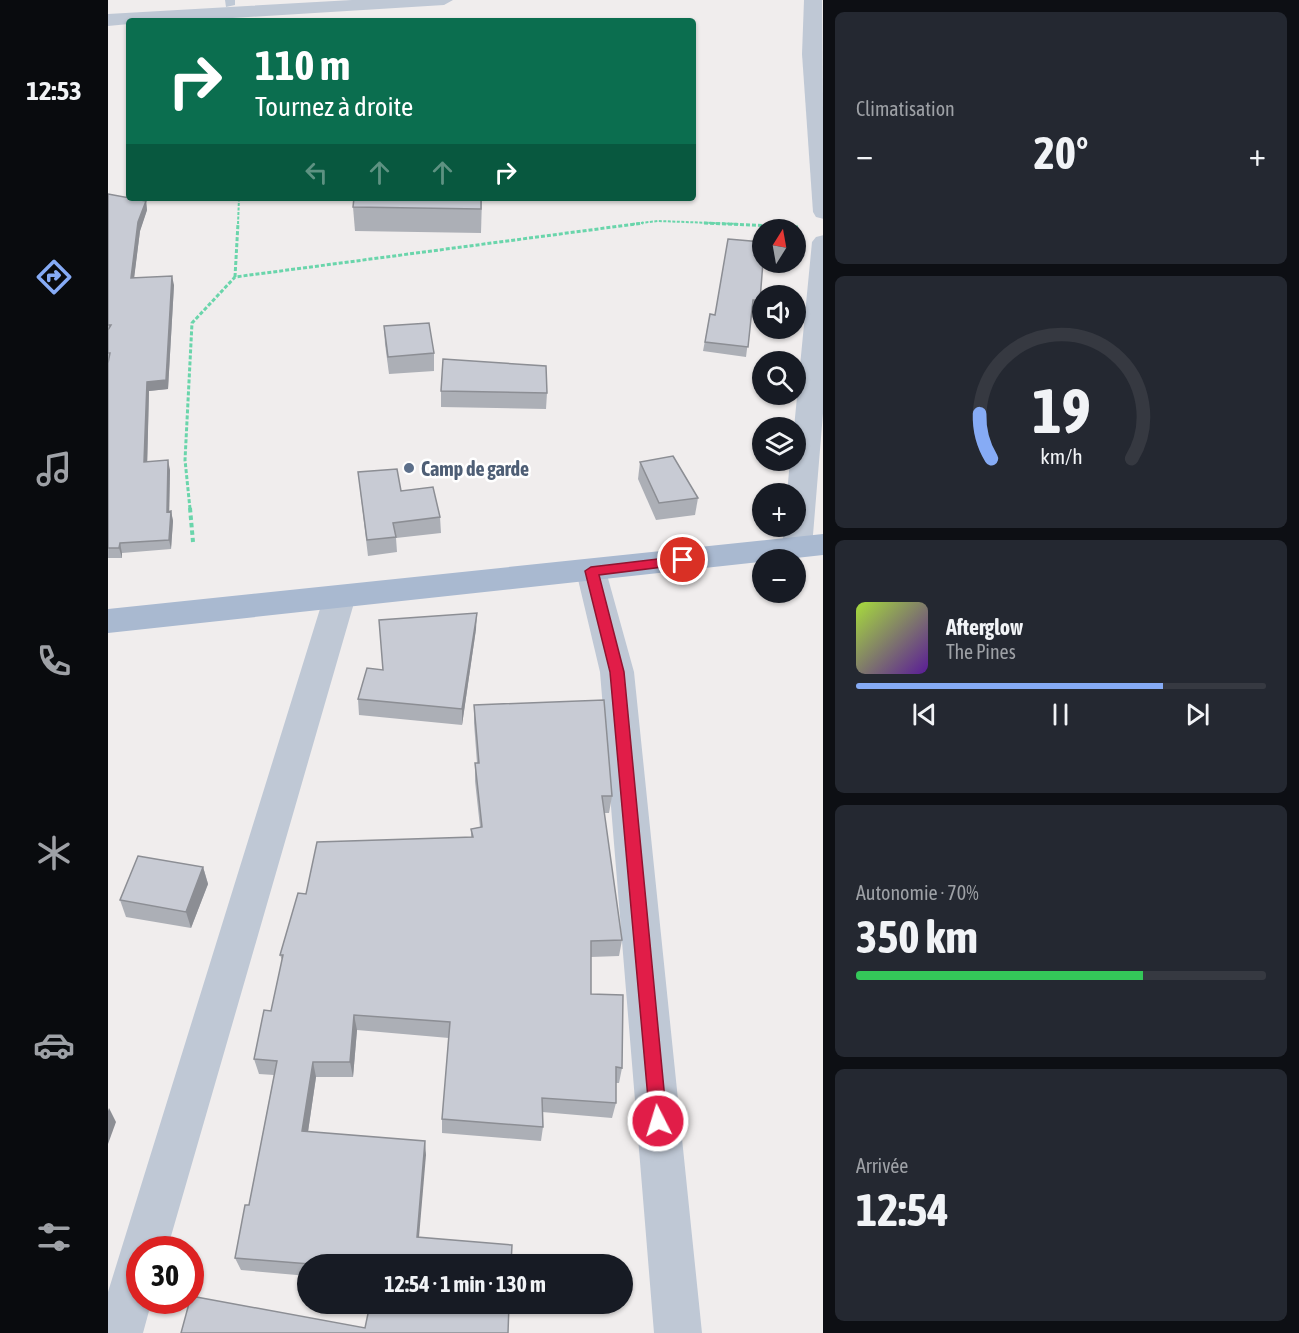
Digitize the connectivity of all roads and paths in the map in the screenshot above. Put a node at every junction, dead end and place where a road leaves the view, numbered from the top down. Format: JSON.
{"nodes":[{"id":1,"x":444,"y":0,"type":"edge"},
{"id":2,"x":813,"y":0,"type":"edge"},
{"id":3,"x":142,"y":18,"type":"edge"},
{"id":4,"x":126,"y":19,"type":"edge"},
{"id":5,"x":108,"y":20,"type":"edge"},
{"id":6,"x":818,"y":58,"type":"edge"},
{"id":7,"x":823,"y":186,"type":"edge"},
{"id":8,"x":239,"y":201,"type":"edge"},
{"id":9,"x":752,"y":225,"type":"edge"},
{"id":10,"x":823,"y":264,"type":"edge"},
{"id":11,"x":235,"y":278,"type":"junction"},
{"id":12,"x":193,"y":542,"type":"dead end"},
{"id":13,"x":810,"y":546,"type":"edge"},
{"id":14,"x":591,"y":571,"type":"junction"},
{"id":15,"x":340,"y":596,"type":"junction"},
{"id":16,"x":108,"y":621,"type":"edge"},
{"id":17,"x":148,"y":1236,"type":"edge"},
{"id":18,"x":126,"y":1310,"type":"edge"},
{"id":19,"x":119,"y":1333,"type":"edge"},
{"id":20,"x":678,"y":1333,"type":"edge"}],
"edges":[{"from":1,"to":3,"type":"street"},
{"from":2,"to":6,"type":"street"},
{"from":4,"to":5,"type":"street"},
{"from":6,"to":7,"type":"street"},
{"from":8,"to":11,"type":"path"},
{"from":9,"to":11,"type":"path"},
{"from":10,"to":13,"type":"street"},
{"from":11,"to":12,"type":"path"},
{"from":13,"to":14,"type":"main road"},
{"from":14,"to":15,"type":"main road"},
{"from":14,"to":20,"type":"street"},
{"from":15,"to":16,"type":"main road"},
{"from":15,"to":17,"type":"street"},
{"from":18,"to":19,"type":"street"}]}
